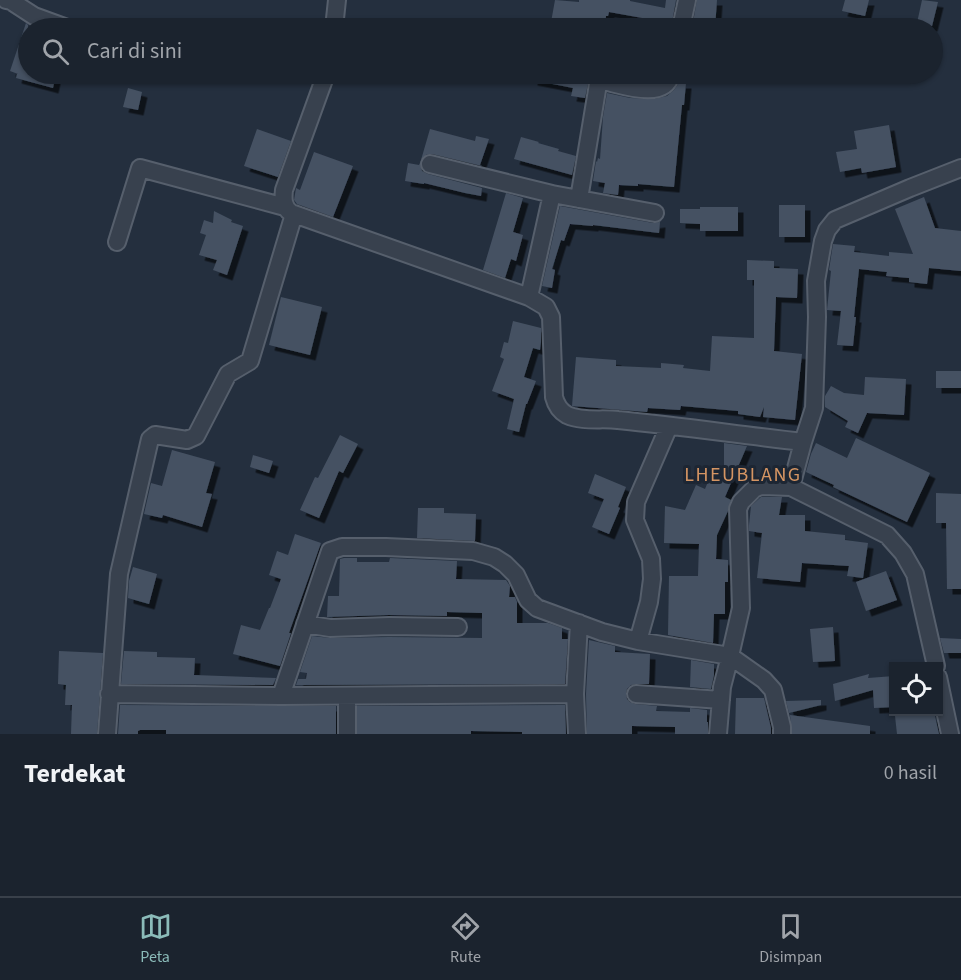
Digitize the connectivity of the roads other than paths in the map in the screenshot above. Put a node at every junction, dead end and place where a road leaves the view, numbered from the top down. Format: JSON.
{"nodes":[{"id":1,"x":6,"y":0,"type":"edge"},
{"id":2,"x":337,"y":0,"type":"edge"},
{"id":3,"x":687,"y":0,"type":"edge"},
{"id":4,"x":40,"y":18,"type":"edge"},
{"id":5,"x":335,"y":18,"type":"edge"},
{"id":6,"x":683,"y":18,"type":"edge"},
{"id":7,"x":322,"y":84,"type":"edge"},
{"id":8,"x":598,"y":84,"type":"edge"},
{"id":9,"x":618,"y":84,"type":"edge"},
{"id":10,"x":664,"y":84,"type":"edge"},
{"id":11,"x":430,"y":164,"type":"dead end"},
{"id":12,"x":961,"y":168,"type":"edge"},
{"id":13,"x":552,"y":194,"type":"junction"},
{"id":14,"x":579,"y":199,"type":"junction"},
{"id":15,"x":289,"y":210,"type":"junction"},
{"id":16,"x":654,"y":213,"type":"dead end"},
{"id":17,"x":117,"y":242,"type":"dead end"},
{"id":18,"x":529,"y":297,"type":"junction"},
{"id":19,"x":669,"y":426,"type":"junction"},
{"id":20,"x":803,"y":442,"type":"junction"},
{"id":21,"x":791,"y":487,"type":"junction"},
{"id":22,"x":579,"y":623,"type":"junction"},
{"id":23,"x":305,"y":624,"type":"junction"},
{"id":24,"x":458,"y":627,"type":"dead end"},
{"id":25,"x":638,"y":641,"type":"junction"},
{"id":26,"x":730,"y":656,"type":"junction"},
{"id":27,"x":935,"y":662,"type":"edge"},
{"id":28,"x":109,"y":694,"type":"junction"},
{"id":29,"x":575,"y":694,"type":"junction"},
{"id":30,"x":636,"y":694,"type":"dead end"},
{"id":31,"x":280,"y":696,"type":"junction"},
{"id":32,"x":348,"y":696,"type":"junction"},
{"id":33,"x":943,"y":698,"type":"edge"},
{"id":34,"x":721,"y":700,"type":"junction"},
{"id":35,"x":107,"y":734,"type":"edge"},
{"id":36,"x":347,"y":734,"type":"edge"},
{"id":37,"x":577,"y":734,"type":"edge"},
{"id":38,"x":718,"y":734,"type":"edge"},
{"id":39,"x":782,"y":734,"type":"edge"},
{"id":40,"x":950,"y":734,"type":"edge"}],
"edges":[{"from":1,"to":4,"type":"street"},
{"from":2,"to":5,"type":"street"},
{"from":3,"to":6,"type":"street"},
{"from":7,"to":15,"type":"street"},
{"from":8,"to":14,"type":"street"},
{"from":9,"to":10,"type":"street"},
{"from":11,"to":13,"type":"street"},
{"from":12,"to":20,"type":"street"},
{"from":13,"to":14,"type":"street"},
{"from":13,"to":18,"type":"street"},
{"from":14,"to":16,"type":"street"},
{"from":15,"to":17,"type":"street"},
{"from":15,"to":18,"type":"street"},
{"from":15,"to":28,"type":"street"},
{"from":18,"to":19,"type":"street"},
{"from":19,"to":20,"type":"street"},
{"from":19,"to":25,"type":"street"},
{"from":20,"to":21,"type":"street"},
{"from":21,"to":26,"type":"street"},
{"from":21,"to":27,"type":"street"},
{"from":22,"to":23,"type":"street"},
{"from":22,"to":25,"type":"street"},
{"from":22,"to":29,"type":"street"},
{"from":23,"to":24,"type":"street"},
{"from":23,"to":31,"type":"street"},
{"from":25,"to":26,"type":"street"},
{"from":26,"to":34,"type":"street"},
{"from":26,"to":39,"type":"street"},
{"from":28,"to":31,"type":"street"},
{"from":28,"to":35,"type":"street"},
{"from":29,"to":32,"type":"street"},
{"from":29,"to":37,"type":"street"},
{"from":30,"to":34,"type":"street"},
{"from":31,"to":32,"type":"street"},
{"from":32,"to":36,"type":"street"},
{"from":33,"to":40,"type":"street"},
{"from":34,"to":38,"type":"street"}]}
